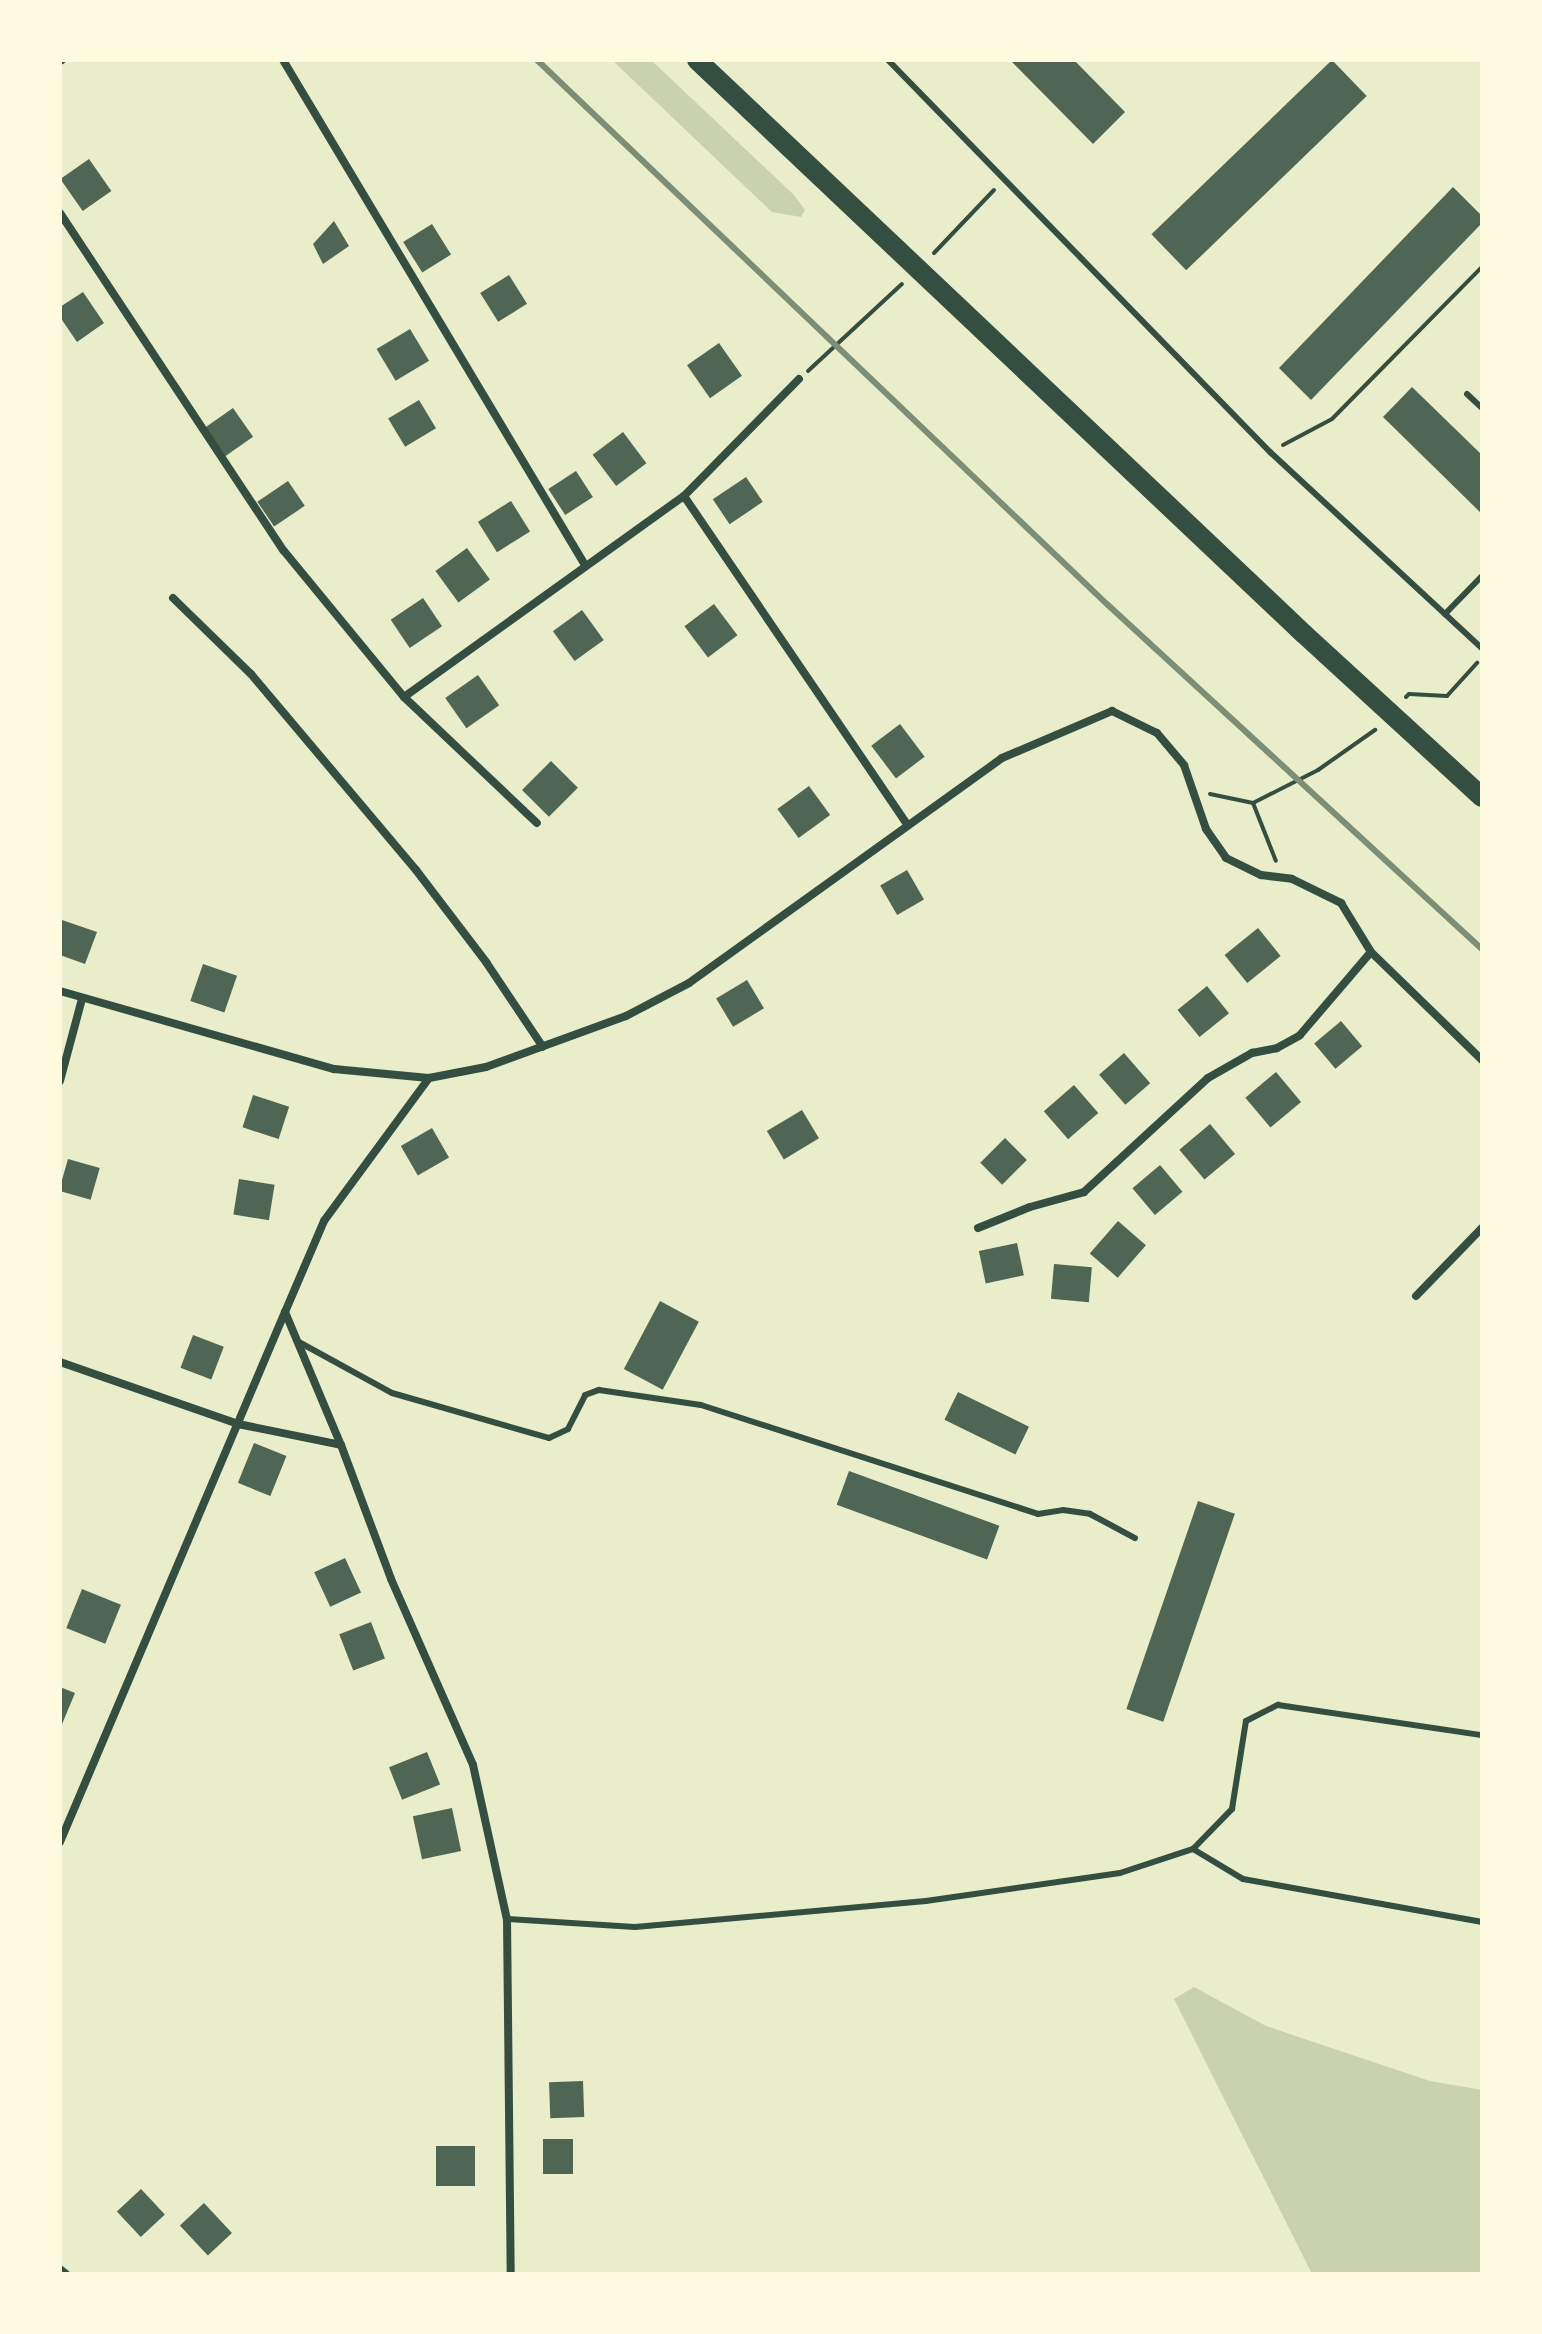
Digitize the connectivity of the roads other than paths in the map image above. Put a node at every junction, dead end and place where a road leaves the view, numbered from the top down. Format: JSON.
{"nodes":[{"id":1,"x":283,"y":60,"type":"edge"},
{"id":2,"x":697,"y":60,"type":"edge"},
{"id":3,"x":888,"y":60,"type":"edge"},
{"id":4,"x":60,"y":213,"type":"edge"},
{"id":5,"x":799,"y":379,"type":"dead end"},
{"id":6,"x":1467,"y":394,"type":"dead end"},
{"id":7,"x":1482,"y":408,"type":"edge"},
{"id":8,"x":684,"y":496,"type":"junction"},
{"id":9,"x":585,"y":565,"type":"junction"},
{"id":10,"x":1482,"y":576,"type":"edge"},
{"id":11,"x":173,"y":598,"type":"dead end"},
{"id":12,"x":1445,"y":614,"type":"junction"},
{"id":13,"x":1482,"y":648,"type":"edge"},
{"id":14,"x":404,"y":697,"type":"junction"},
{"id":15,"x":1482,"y":797,"type":"edge"},
{"id":16,"x":537,"y":823,"type":"dead end"},
{"id":17,"x":908,"y":825,"type":"junction"},
{"id":18,"x":1371,"y":952,"type":"junction"},
{"id":19,"x":60,"y":991,"type":"edge"},
{"id":20,"x":82,"y":999,"type":"junction"},
{"id":21,"x":543,"y":1047,"type":"junction"},
{"id":22,"x":1482,"y":1060,"type":"edge"},
{"id":23,"x":429,"y":1078,"type":"junction"},
{"id":24,"x":60,"y":1081,"type":"edge"},
{"id":25,"x":978,"y":1228,"type":"dead end"},
{"id":26,"x":1482,"y":1228,"type":"edge"},
{"id":27,"x":1416,"y":1296,"type":"dead end"},
{"id":28,"x":285,"y":1312,"type":"junction"},
{"id":29,"x":297,"y":1341,"type":"junction"},
{"id":30,"x":60,"y":1362,"type":"edge"},
{"id":31,"x":238,"y":1424,"type":"junction"},
{"id":32,"x":341,"y":1445,"type":"junction"},
{"id":33,"x":1135,"y":1538,"type":"dead end"},
{"id":34,"x":1482,"y":1735,"type":"edge"},
{"id":35,"x":60,"y":1842,"type":"edge"},
{"id":36,"x":1193,"y":1849,"type":"junction"},
{"id":37,"x":507,"y":1919,"type":"junction"},
{"id":38,"x":1482,"y":1922,"type":"edge"},
{"id":39,"x":60,"y":2269,"type":"edge"},
{"id":40,"x":66,"y":2274,"type":"edge"},
{"id":41,"x":511,"y":2274,"type":"edge"}],
"edges":[{"from":1,"to":9,"type":"street"},
{"from":2,"to":15,"type":"main road"},
{"from":3,"to":12,"type":"lane"},
{"from":4,"to":14,"type":"street"},
{"from":5,"to":8,"type":"street"},
{"from":6,"to":7,"type":"lane"},
{"from":8,"to":9,"type":"street"},
{"from":8,"to":17,"type":"street"},
{"from":9,"to":14,"type":"street"},
{"from":10,"to":12,"type":"lane"},
{"from":11,"to":21,"type":"street"},
{"from":12,"to":13,"type":"lane"},
{"from":14,"to":16,"type":"street"},
{"from":17,"to":18,"type":"street"},
{"from":17,"to":21,"type":"street"},
{"from":18,"to":22,"type":"street"},
{"from":18,"to":25,"type":"street"},
{"from":19,"to":20,"type":"street"},
{"from":20,"to":23,"type":"street"},
{"from":20,"to":24,"type":"street"},
{"from":21,"to":23,"type":"street"},
{"from":23,"to":28,"type":"street"},
{"from":26,"to":27,"type":"street"},
{"from":28,"to":29,"type":"street"},
{"from":28,"to":31,"type":"street"},
{"from":29,"to":32,"type":"street"},
{"from":29,"to":33,"type":"lane"},
{"from":30,"to":31,"type":"street"},
{"from":31,"to":32,"type":"street"},
{"from":31,"to":35,"type":"street"},
{"from":32,"to":37,"type":"street"},
{"from":34,"to":36,"type":"lane"},
{"from":36,"to":37,"type":"lane"},
{"from":36,"to":38,"type":"lane"},
{"from":37,"to":41,"type":"street"},
{"from":39,"to":40,"type":"street"}]}
